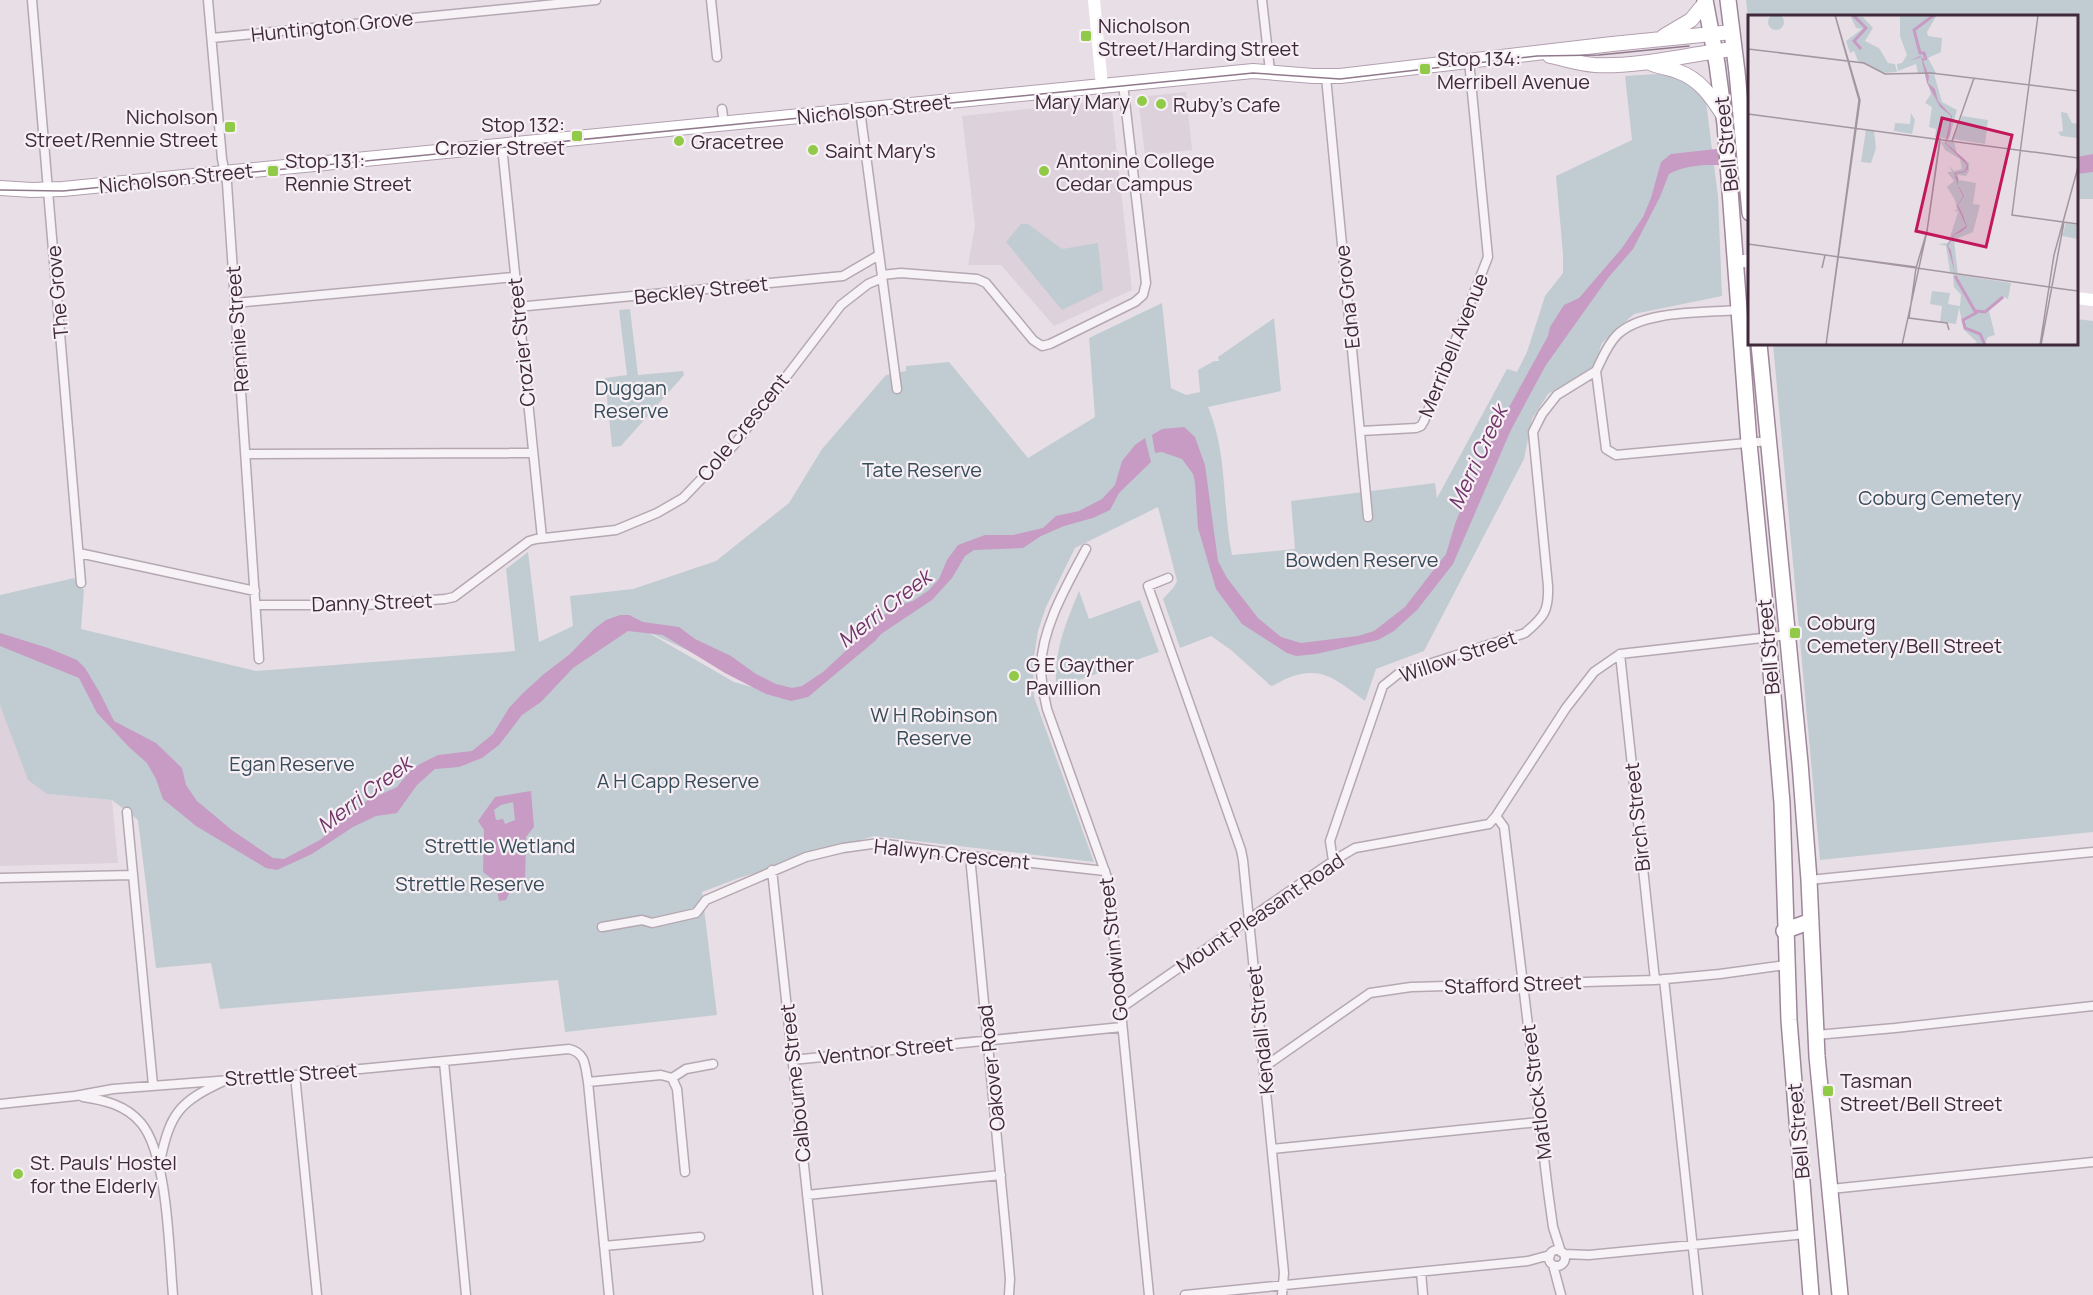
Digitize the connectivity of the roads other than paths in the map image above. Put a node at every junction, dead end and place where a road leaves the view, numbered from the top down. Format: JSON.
{"nodes":[{"id":1,"x":32,"y":0,"type":"edge"},
{"id":2,"x":208,"y":0,"type":"edge"},
{"id":3,"x":596,"y":0,"type":"edge"},
{"id":4,"x":711,"y":0,"type":"edge"},
{"id":5,"x":1094,"y":0,"type":"edge"},
{"id":6,"x":1262,"y":0,"type":"edge"},
{"id":7,"x":1728,"y":0,"type":"edge"},
{"id":8,"x":1705,"y":1,"type":"edge"},
{"id":9,"x":1732,"y":32,"type":"junction"},
{"id":10,"x":1711,"y":34,"type":"junction"},
{"id":11,"x":212,"y":38,"type":"junction"},
{"id":12,"x":1659,"y":39,"type":"junction"},
{"id":13,"x":1734,"y":49,"type":"junction"},
{"id":14,"x":1714,"y":51,"type":"junction"},
{"id":15,"x":1533,"y":54,"type":"junction"},
{"id":16,"x":717,"y":57,"type":"dead end"},
{"id":17,"x":1645,"y":61,"type":"junction"},
{"id":18,"x":1469,"y":62,"type":"junction"},
{"id":19,"x":1270,"y":71,"type":"junction"},
{"id":20,"x":1326,"y":77,"type":"junction"},
{"id":21,"x":1123,"y":84,"type":"junction"},
{"id":22,"x":1102,"y":86,"type":"junction"},
{"id":23,"x":722,"y":109,"type":"dead end"},
{"id":24,"x":860,"y":110,"type":"junction"},
{"id":25,"x":1725,"y":120,"type":"junction"},
{"id":26,"x":724,"y":124,"type":"junction"},
{"id":27,"x":502,"y":146,"type":"junction"},
{"id":28,"x":225,"y":173,"type":"junction"},
{"id":29,"x":0,"y":188,"type":"edge"},
{"id":30,"x":48,"y":190,"type":"junction"},
{"id":31,"x":1748,"y":200,"type":"edge"},
{"id":32,"x":879,"y":255,"type":"junction"},
{"id":33,"x":1743,"y":261,"type":"edge"},
{"id":34,"x":514,"y":277,"type":"junction"},
{"id":35,"x":882,"y":277,"type":"junction"},
{"id":36,"x":2078,"y":298,"type":"edge"},
{"id":37,"x":2093,"y":300,"type":"edge"},
{"id":38,"x":236,"y":303,"type":"junction"},
{"id":39,"x":517,"y":308,"type":"junction"},
{"id":40,"x":1738,"y":310,"type":"junction"},
{"id":41,"x":1759,"y":345,"type":"edge"},
{"id":42,"x":1596,"y":371,"type":"junction"},
{"id":43,"x":897,"y":389,"type":"dead end"},
{"id":44,"x":1360,"y":431,"type":"junction"},
{"id":45,"x":1769,"y":441,"type":"junction"},
{"id":46,"x":1749,"y":443,"type":"junction"},
{"id":47,"x":533,"y":453,"type":"junction"},
{"id":48,"x":246,"y":454,"type":"junction"},
{"id":49,"x":1368,"y":517,"type":"dead end"},
{"id":50,"x":542,"y":538,"type":"junction"},
{"id":51,"x":1086,"y":549,"type":"dead end"},
{"id":52,"x":79,"y":553,"type":"junction"},
{"id":53,"x":1168,"y":578,"type":"dead end"},
{"id":54,"x":81,"y":583,"type":"dead end"},
{"id":55,"x":255,"y":591,"type":"junction"},
{"id":56,"x":256,"y":605,"type":"junction"},
{"id":57,"x":1788,"y":635,"type":"junction"},
{"id":58,"x":1768,"y":636,"type":"junction"},
{"id":59,"x":1620,"y":654,"type":"junction"},
{"id":60,"x":259,"y":659,"type":"dead end"},
{"id":61,"x":127,"y":812,"type":"dead end"},
{"id":62,"x":1496,"y":816,"type":"junction"},
{"id":63,"x":2093,"y":852,"type":"edge"},
{"id":64,"x":970,"y":856,"type":"junction"},
{"id":65,"x":1332,"y":861,"type":"junction"},
{"id":66,"x":772,"y":870,"type":"junction"},
{"id":67,"x":1105,"y":870,"type":"junction"},
{"id":68,"x":133,"y":875,"type":"junction"},
{"id":69,"x":0,"y":878,"type":"edge"},
{"id":70,"x":1809,"y":880,"type":"junction"},
{"id":71,"x":1249,"y":919,"type":"junction"},
{"id":72,"x":1811,"y":921,"type":"junction"},
{"id":73,"x":602,"y":927,"type":"dead end"},
{"id":74,"x":1784,"y":931,"type":"junction"},
{"id":75,"x":1786,"y":965,"type":"junction"},
{"id":76,"x":1659,"y":979,"type":"junction"},
{"id":77,"x":1523,"y":983,"type":"junction"},
{"id":78,"x":2093,"y":1006,"type":"edge"},
{"id":79,"x":1121,"y":1008,"type":"junction"},
{"id":80,"x":1122,"y":1028,"type":"junction"},
{"id":81,"x":1816,"y":1035,"type":"junction"},
{"id":82,"x":988,"y":1040,"type":"junction"},
{"id":83,"x":792,"y":1060,"type":"junction"},
{"id":84,"x":444,"y":1062,"type":"junction"},
{"id":85,"x":713,"y":1064,"type":"dead end"},
{"id":86,"x":1264,"y":1067,"type":"junction"},
{"id":87,"x":295,"y":1075,"type":"junction"},
{"id":88,"x":672,"y":1078,"type":"junction"},
{"id":89,"x":228,"y":1079,"type":"junction"},
{"id":90,"x":588,"y":1082,"type":"junction"},
{"id":91,"x":153,"y":1085,"type":"junction"},
{"id":92,"x":75,"y":1096,"type":"junction"},
{"id":93,"x":0,"y":1104,"type":"edge"},
{"id":94,"x":1539,"y":1122,"type":"junction"},
{"id":95,"x":1272,"y":1149,"type":"junction"},
{"id":96,"x":2093,"y":1162,"type":"edge"},
{"id":97,"x":160,"y":1165,"type":"junction"},
{"id":98,"x":685,"y":1172,"type":"dead end"},
{"id":99,"x":1001,"y":1175,"type":"junction"},
{"id":100,"x":1831,"y":1190,"type":"junction"},
{"id":101,"x":807,"y":1195,"type":"junction"},
{"id":102,"x":1806,"y":1234,"type":"junction"},
{"id":103,"x":700,"y":1237,"type":"dead end"},
{"id":104,"x":604,"y":1246,"type":"junction"},
{"id":105,"x":1693,"y":1246,"type":"junction"},
{"id":106,"x":1557,"y":1258,"type":"junction"},
{"id":107,"x":1421,"y":1272,"type":"junction"},
{"id":108,"x":1010,"y":1279,"type":"junction"},
{"id":109,"x":1283,"y":1290,"type":"edge"},
{"id":110,"x":317,"y":1294,"type":"edge"},
{"id":111,"x":173,"y":1295,"type":"edge"},
{"id":112,"x":466,"y":1295,"type":"edge"},
{"id":113,"x":609,"y":1295,"type":"edge"},
{"id":114,"x":818,"y":1295,"type":"edge"},
{"id":115,"x":1009,"y":1295,"type":"edge"},
{"id":116,"x":1015,"y":1295,"type":"edge"},
{"id":117,"x":1149,"y":1295,"type":"edge"},
{"id":118,"x":1185,"y":1295,"type":"edge"},
{"id":119,"x":1423,"y":1295,"type":"edge"},
{"id":120,"x":1561,"y":1295,"type":"edge"},
{"id":121,"x":1698,"y":1295,"type":"edge"},
{"id":122,"x":1811,"y":1295,"type":"edge"},
{"id":123,"x":1840,"y":1295,"type":"edge"}],
"edges":[{"from":1,"to":30,"type":"street","name":"The Grove"},
{"from":2,"to":11,"type":"street","name":"Rennie Street"},
{"from":3,"to":11,"type":"street","name":"Huntington Grove"},
{"from":4,"to":16,"type":"street"},
{"from":5,"to":22,"type":"street"},
{"from":6,"to":19,"type":"street"},
{"from":7,"to":9,"type":"highway","name":"Bell Street"},
{"from":8,"to":10,"type":"highway","name":"Bell Street"},
{"from":8,"to":12,"type":"main road"},
{"from":9,"to":10,"type":"main road","name":"Nicholson Street"},
{"from":9,"to":13,"type":"highway","name":"Bell Street"},
{"from":10,"to":12,"type":"main road","name":"Nicholson Street"},
{"from":10,"to":14,"type":"highway","name":"Bell Street"},
{"from":11,"to":28,"type":"street","name":"Rennie Street"},
{"from":12,"to":15,"type":"main road","name":"Nicholson Street"},
{"from":13,"to":14,"type":"main road","name":"Nicholson Street"},
{"from":13,"to":31,"type":"highway","name":"Bell Street"},
{"from":14,"to":17,"type":"main road","name":"Nicholson Street"},
{"from":14,"to":25,"type":"highway","name":"Bell Street"},
{"from":15,"to":17,"type":"main road","name":"Nicholson Street"},
{"from":15,"to":18,"type":"main road","name":"Nicholson Street"},
{"from":17,"to":25,"type":"main road"},
{"from":18,"to":20,"type":"main road","name":"Nicholson Street"},
{"from":18,"to":44,"type":"street","name":"Merribell Avenue"},
{"from":19,"to":20,"type":"main road","name":"Nicholson Street"},
{"from":19,"to":21,"type":"main road","name":"Nicholson Street"},
{"from":20,"to":44,"type":"street","name":"Edna Grove"},
{"from":21,"to":22,"type":"main road","name":"Nicholson Street"},
{"from":21,"to":35,"type":"street","name":"Cole Crescent"},
{"from":22,"to":24,"type":"main road","name":"Nicholson Street"},
{"from":23,"to":26,"type":"street"},
{"from":24,"to":26,"type":"main road","name":"Nicholson Street"},
{"from":24,"to":32,"type":"street"},
{"from":25,"to":33,"type":"highway","name":"Bell Street"},
{"from":26,"to":27,"type":"main road","name":"Nicholson Street"},
{"from":27,"to":28,"type":"main road","name":"Nicholson Street"},
{"from":27,"to":34,"type":"street","name":"Crozier Street"},
{"from":28,"to":30,"type":"main road","name":"Nicholson Street"},
{"from":28,"to":38,"type":"street","name":"Rennie Street"},
{"from":29,"to":30,"type":"main road","name":"Nicholson Street"},
{"from":30,"to":52,"type":"street","name":"The Grove"},
{"from":32,"to":35,"type":"street"},
{"from":32,"to":39,"type":"street","name":"Beckley Street"},
{"from":33,"to":40,"type":"highway","name":"Bell Street"},
{"from":34,"to":38,"type":"street"},
{"from":34,"to":39,"type":"street","name":"Crozier Street"},
{"from":35,"to":43,"type":"street"},
{"from":35,"to":50,"type":"street","name":"Cole Crescent"},
{"from":36,"to":37,"type":"street"},
{"from":38,"to":48,"type":"street","name":"Rennie Street"},
{"from":39,"to":47,"type":"street","name":"Crozier Street"},
{"from":40,"to":42,"type":"street"},
{"from":40,"to":46,"type":"highway","name":"Bell Street"},
{"from":41,"to":45,"type":"highway","name":"Bell Street"},
{"from":42,"to":46,"type":"street"},
{"from":42,"to":65,"type":"street","name":"Willow Street"},
{"from":44,"to":49,"type":"street","name":"Edna Grove"},
{"from":45,"to":46,"type":"street"},
{"from":45,"to":57,"type":"highway","name":"Bell Street"},
{"from":46,"to":58,"type":"highway","name":"Bell Street"},
{"from":47,"to":48,"type":"street"},
{"from":47,"to":50,"type":"street","name":"Crozier Street"},
{"from":48,"to":55,"type":"street","name":"Rennie Street"},
{"from":50,"to":56,"type":"street","name":"Danny Street"},
{"from":51,"to":67,"type":"street","name":"Goodwin Street"},
{"from":52,"to":54,"type":"street","name":"The Grove"},
{"from":52,"to":55,"type":"street"},
{"from":53,"to":71,"type":"street","name":"Kendall Street"},
{"from":55,"to":56,"type":"street","name":"Rennie Street"},
{"from":56,"to":60,"type":"street","name":"Rennie Street"},
{"from":57,"to":58,"type":"street"},
{"from":57,"to":70,"type":"highway","name":"Bell Street"},
{"from":58,"to":59,"type":"street"},
{"from":58,"to":74,"type":"highway","name":"Bell Street"},
{"from":59,"to":62,"type":"street"},
{"from":59,"to":76,"type":"street","name":"Birch Street"},
{"from":61,"to":68,"type":"street"},
{"from":62,"to":65,"type":"street","name":"Mount Pleasant Road"},
{"from":62,"to":77,"type":"street","name":"Matlock Street"},
{"from":63,"to":70,"type":"street"},
{"from":64,"to":66,"type":"street","name":"Halwyn Crescent"},
{"from":64,"to":67,"type":"street","name":"Halwyn Crescent"},
{"from":64,"to":82,"type":"street","name":"Oakover Road"},
{"from":65,"to":71,"type":"street","name":"Mount Pleasant Road"},
{"from":66,"to":73,"type":"street","name":"Halwyn Crescent"},
{"from":66,"to":83,"type":"street","name":"Calbourne Street"},
{"from":67,"to":79,"type":"street","name":"Goodwin Street"},
{"from":68,"to":69,"type":"street"},
{"from":68,"to":91,"type":"street"},
{"from":70,"to":72,"type":"highway","name":"Bell Street"},
{"from":71,"to":79,"type":"street","name":"Mount Pleasant Road"},
{"from":71,"to":86,"type":"street","name":"Kendall Street"},
{"from":72,"to":74,"type":"highway"},
{"from":72,"to":81,"type":"highway","name":"Bell Street"},
{"from":74,"to":75,"type":"highway","name":"Bell Street"},
{"from":75,"to":76,"type":"street","name":"Stafford Street"},
{"from":75,"to":102,"type":"highway","name":"Bell Street"},
{"from":76,"to":77,"type":"street","name":"Stafford Street"},
{"from":76,"to":105,"type":"street","name":"Birch Street"},
{"from":77,"to":86,"type":"street","name":"Stafford Street"},
{"from":77,"to":94,"type":"street","name":"Matlock Street"},
{"from":78,"to":81,"type":"street"},
{"from":79,"to":80,"type":"street","name":"Goodwin Street"},
{"from":80,"to":82,"type":"street","name":"Ventnor Street"},
{"from":80,"to":117,"type":"street","name":"Goodwin Street"},
{"from":81,"to":100,"type":"highway","name":"Bell Street"},
{"from":82,"to":83,"type":"street","name":"Ventnor Street"},
{"from":82,"to":99,"type":"street","name":"Oakover Road"},
{"from":83,"to":101,"type":"street","name":"Calbourne Street"},
{"from":84,"to":87,"type":"street","name":"Strettle Street"},
{"from":84,"to":90,"type":"street","name":"Strettle Street"},
{"from":84,"to":112,"type":"street"},
{"from":85,"to":88,"type":"street"},
{"from":86,"to":95,"type":"street","name":"Kendall Street"},
{"from":87,"to":89,"type":"street","name":"Strettle Street"},
{"from":87,"to":110,"type":"street"},
{"from":88,"to":90,"type":"street"},
{"from":88,"to":98,"type":"street"},
{"from":89,"to":91,"type":"street","name":"Strettle Street"},
{"from":89,"to":97,"type":"street"},
{"from":90,"to":104,"type":"street"},
{"from":91,"to":92,"type":"street","name":"Strettle Street"},
{"from":92,"to":93,"type":"street","name":"Strettle Street"},
{"from":92,"to":97,"type":"street"},
{"from":94,"to":95,"type":"street"},
{"from":94,"to":106,"type":"street","name":"Matlock Street"},
{"from":95,"to":109,"type":"street","name":"Kendall Street"},
{"from":96,"to":100,"type":"street"},
{"from":97,"to":111,"type":"street"},
{"from":99,"to":101,"type":"street"},
{"from":99,"to":108,"type":"street","name":"Oakover Road"},
{"from":100,"to":123,"type":"highway","name":"Bell Street"},
{"from":101,"to":114,"type":"street","name":"Calbourne Street"},
{"from":102,"to":105,"type":"street"},
{"from":102,"to":122,"type":"highway","name":"Bell Street"},
{"from":103,"to":104,"type":"street"},
{"from":104,"to":113,"type":"street"},
{"from":105,"to":106,"type":"street"},
{"from":105,"to":121,"type":"street","name":"Birch Street"},
{"from":106,"to":107,"type":"street"},
{"from":106,"to":120,"type":"street","name":"Matlock Street"},
{"from":107,"to":109,"type":"street"},
{"from":107,"to":119,"type":"street"},
{"from":108,"to":115,"type":"street","name":"Oakover Road"},
{"from":108,"to":116,"type":"street","name":"Oakover Road"},
{"from":109,"to":118,"type":"street"}]}
